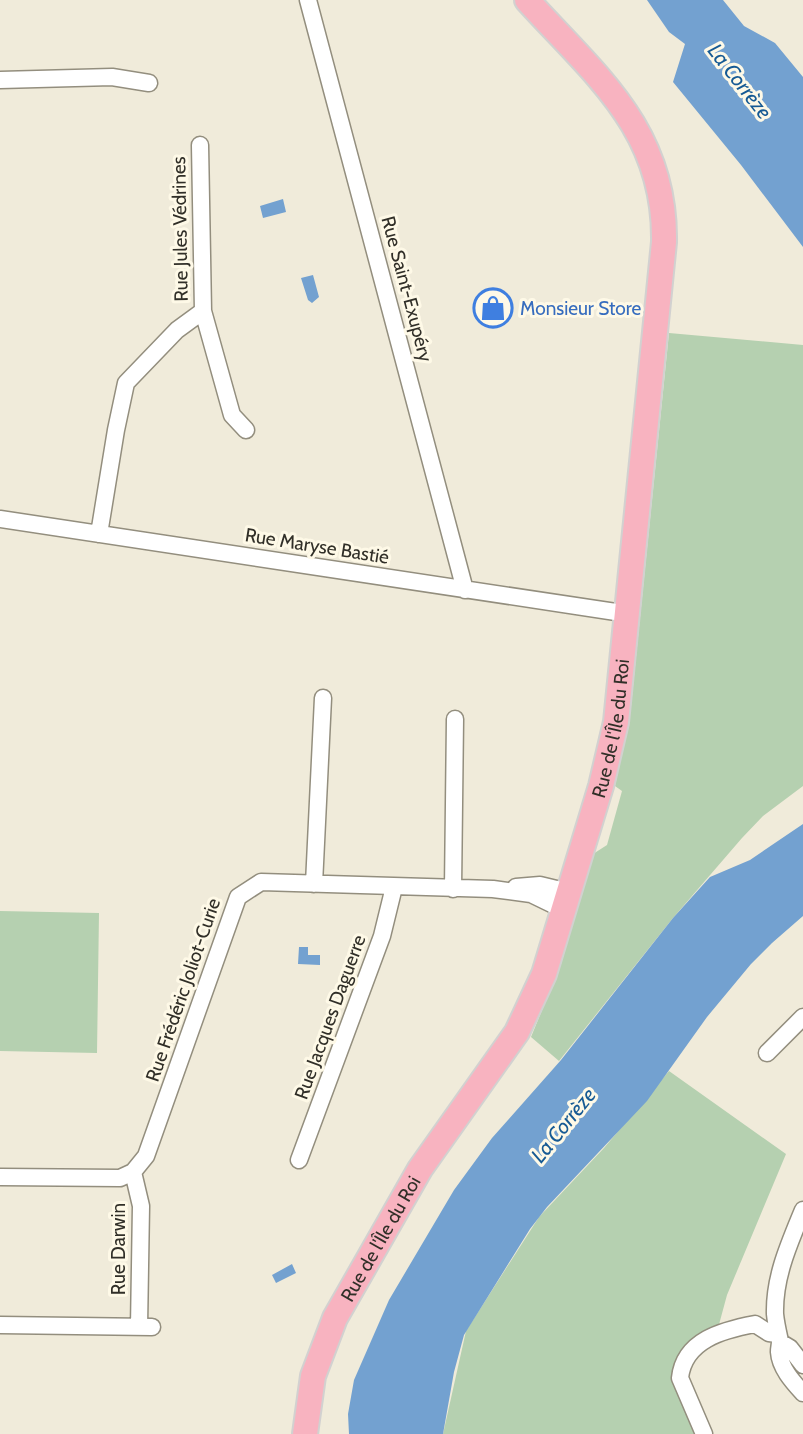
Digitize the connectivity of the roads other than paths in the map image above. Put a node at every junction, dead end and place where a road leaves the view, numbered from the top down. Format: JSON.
{"nodes":[{"id":1,"x":308,"y":0,"type":"edge"},
{"id":2,"x":527,"y":0,"type":"edge"},
{"id":3,"x":0,"y":80,"type":"edge"},
{"id":4,"x":149,"y":83,"type":"dead end"},
{"id":5,"x":200,"y":145,"type":"dead end"},
{"id":6,"x":203,"y":311,"type":"junction"},
{"id":7,"x":246,"y":430,"type":"dead end"},
{"id":8,"x":0,"y":519,"type":"edge"},
{"id":9,"x":99,"y":534,"type":"junction"},
{"id":10,"x":465,"y":590,"type":"junction"},
{"id":11,"x":629,"y":614,"type":"junction"},
{"id":12,"x":323,"y":698,"type":"dead end"},
{"id":13,"x":455,"y":719,"type":"dead end"},
{"id":14,"x":314,"y":884,"type":"junction"},
{"id":15,"x":394,"y":887,"type":"junction"},
{"id":16,"x":453,"y":889,"type":"junction"},
{"id":17,"x":566,"y":901,"type":"junction"},
{"id":18,"x":803,"y":1017,"type":"edge"},
{"id":19,"x":767,"y":1053,"type":"dead end"},
{"id":20,"x":299,"y":1160,"type":"dead end"},
{"id":21,"x":133,"y":1172,"type":"junction"},
{"id":22,"x":0,"y":1177,"type":"edge"},
{"id":23,"x":803,"y":1210,"type":"edge"},
{"id":24,"x":0,"y":1325,"type":"edge"},
{"id":25,"x":779,"y":1338,"type":"junction"},
{"id":26,"x":803,"y":1365,"type":"edge"},
{"id":27,"x":803,"y":1394,"type":"edge"},
{"id":28,"x":305,"y":1434,"type":"edge"},
{"id":29,"x":704,"y":1434,"type":"edge"}],
"edges":[{"from":1,"to":10,"type":"street","name":"Rue Saint-Exupéry"},
{"from":2,"to":11,"type":"main road","name":"Rue de l'Île du Roi"},
{"from":3,"to":4,"type":"street"},
{"from":5,"to":6,"type":"street","name":"Rue Jules Védrines"},
{"from":6,"to":7,"type":"street","name":"Rue Jules Védrines"},
{"from":6,"to":9,"type":"street","name":"Rue Jules Védrines"},
{"from":8,"to":9,"type":"street","name":"Rue Maryse Bastié"},
{"from":9,"to":10,"type":"street","name":"Rue Maryse Bastié"},
{"from":10,"to":11,"type":"street","name":"Rue Maryse Bastié"},
{"from":11,"to":17,"type":"main road","name":"Rue de l'Île du Roi"},
{"from":12,"to":14,"type":"street"},
{"from":13,"to":16,"type":"street"},
{"from":14,"to":15,"type":"street","name":"Rue Frédéric Joliot-Curie"},
{"from":14,"to":21,"type":"street","name":"Rue Frédéric Joliot-Curie"},
{"from":15,"to":16,"type":"street","name":"Rue Frédéric Joliot-Curie"},
{"from":15,"to":20,"type":"street","name":"Rue Jacques Daguerre"},
{"from":16,"to":17,"type":"street","name":"Rue Frédéric Joliot-Curie"},
{"from":17,"to":28,"type":"main road","name":"Rue de l'Île du Roi"},
{"from":18,"to":19,"type":"street"},
{"from":21,"to":22,"type":"street"},
{"from":21,"to":24,"type":"street","name":"Rue Darwin"},
{"from":23,"to":25,"type":"street"},
{"from":25,"to":26,"type":"street"},
{"from":25,"to":27,"type":"street"},
{"from":25,"to":29,"type":"street"}]}
